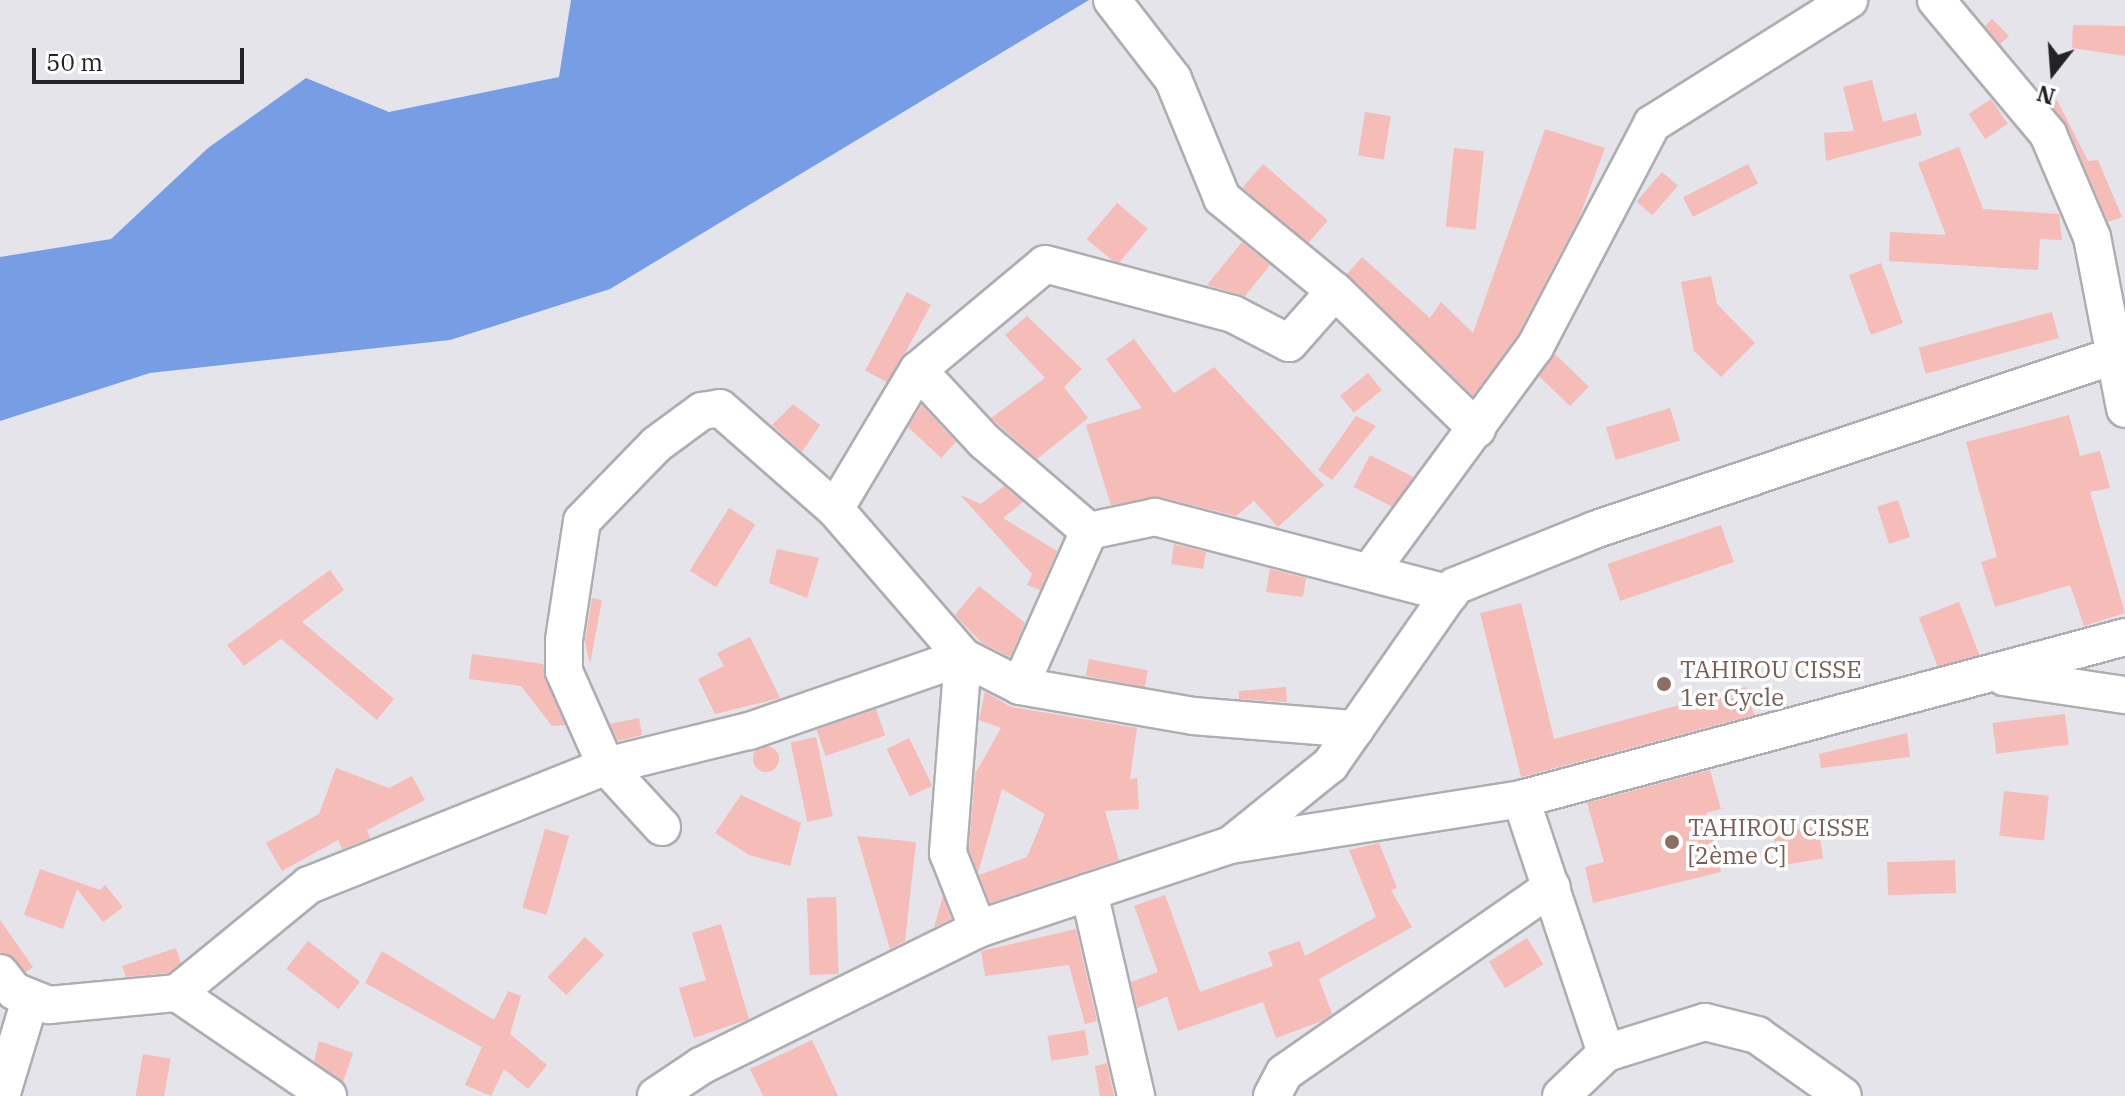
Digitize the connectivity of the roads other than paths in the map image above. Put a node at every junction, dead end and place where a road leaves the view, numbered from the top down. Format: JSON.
{"nodes":[{"id":1,"x":1112,"y":0,"type":"edge"},
{"id":2,"x":1849,"y":0,"type":"edge"},
{"id":3,"x":1936,"y":0,"type":"edge"},
{"id":4,"x":1335,"y":291,"type":"junction"},
{"id":5,"x":2119,"y":354,"type":"edge"},
{"id":6,"x":918,"y":370,"type":"junction"},
{"id":7,"x":2125,"y":409,"type":"edge"},
{"id":8,"x":1477,"y":429,"type":"junction"},
{"id":9,"x":835,"y":509,"type":"junction"},
{"id":10,"x":1089,"y":531,"type":"junction"},
{"id":11,"x":1371,"y":570,"type":"junction"},
{"id":12,"x":1450,"y":594,"type":"junction"},
{"id":13,"x":2125,"y":637,"type":"edge"},
{"id":14,"x":963,"y":657,"type":"junction"},
{"id":15,"x":1993,"y":675,"type":"junction"},
{"id":16,"x":1020,"y":686,"type":"junction"},
{"id":17,"x":2125,"y":695,"type":"edge"},
{"id":18,"x":1355,"y":729,"type":"junction"},
{"id":19,"x":606,"y":766,"type":"junction"},
{"id":20,"x":1521,"y":799,"type":"junction"},
{"id":21,"x":662,"y":827,"type":"dead end"},
{"id":22,"x":1231,"y":845,"type":"junction"},
{"id":23,"x":1552,"y":887,"type":"junction"},
{"id":24,"x":1089,"y":892,"type":"junction"},
{"id":25,"x":978,"y":929,"type":"junction"},
{"id":26,"x":0,"y":973,"type":"edge"},
{"id":27,"x":177,"y":993,"type":"junction"},
{"id":28,"x":30,"y":1000,"type":"junction"},
{"id":29,"x":1606,"y":1053,"type":"junction"},
{"id":30,"x":707,"y":1081,"type":"edge"},
{"id":31,"x":1,"y":1096,"type":"edge"},
{"id":32,"x":328,"y":1096,"type":"edge"},
{"id":33,"x":656,"y":1096,"type":"edge"},
{"id":34,"x":1136,"y":1096,"type":"edge"},
{"id":35,"x":1272,"y":1096,"type":"edge"},
{"id":36,"x":1561,"y":1096,"type":"edge"},
{"id":37,"x":1843,"y":1096,"type":"edge"}],
"edges":[{"from":1,"to":4,"type":"street"},
{"from":2,"to":8,"type":"street"},
{"from":3,"to":5,"type":"street"},
{"from":4,"to":6,"type":"street"},
{"from":4,"to":8,"type":"street"},
{"from":5,"to":7,"type":"street"},
{"from":5,"to":12,"type":"street"},
{"from":6,"to":9,"type":"street"},
{"from":6,"to":10,"type":"street"},
{"from":8,"to":11,"type":"street"},
{"from":9,"to":14,"type":"street"},
{"from":9,"to":19,"type":"street"},
{"from":10,"to":11,"type":"street"},
{"from":10,"to":16,"type":"street"},
{"from":11,"to":12,"type":"street"},
{"from":12,"to":18,"type":"street"},
{"from":13,"to":15,"type":"street"},
{"from":14,"to":16,"type":"street"},
{"from":14,"to":19,"type":"street"},
{"from":14,"to":25,"type":"street"},
{"from":15,"to":17,"type":"street"},
{"from":15,"to":20,"type":"street"},
{"from":16,"to":18,"type":"street"},
{"from":18,"to":22,"type":"street"},
{"from":19,"to":21,"type":"street"},
{"from":19,"to":27,"type":"street"},
{"from":20,"to":22,"type":"street"},
{"from":20,"to":23,"type":"street"},
{"from":22,"to":24,"type":"street"},
{"from":23,"to":29,"type":"street"},
{"from":23,"to":35,"type":"street"},
{"from":24,"to":25,"type":"street"},
{"from":24,"to":34,"type":"street"},
{"from":25,"to":30,"type":"street"},
{"from":26,"to":28,"type":"street"},
{"from":27,"to":28,"type":"street"},
{"from":27,"to":32,"type":"street"},
{"from":28,"to":31,"type":"street"},
{"from":29,"to":36,"type":"street"},
{"from":29,"to":37,"type":"street"},
{"from":30,"to":33,"type":"street"}]}
